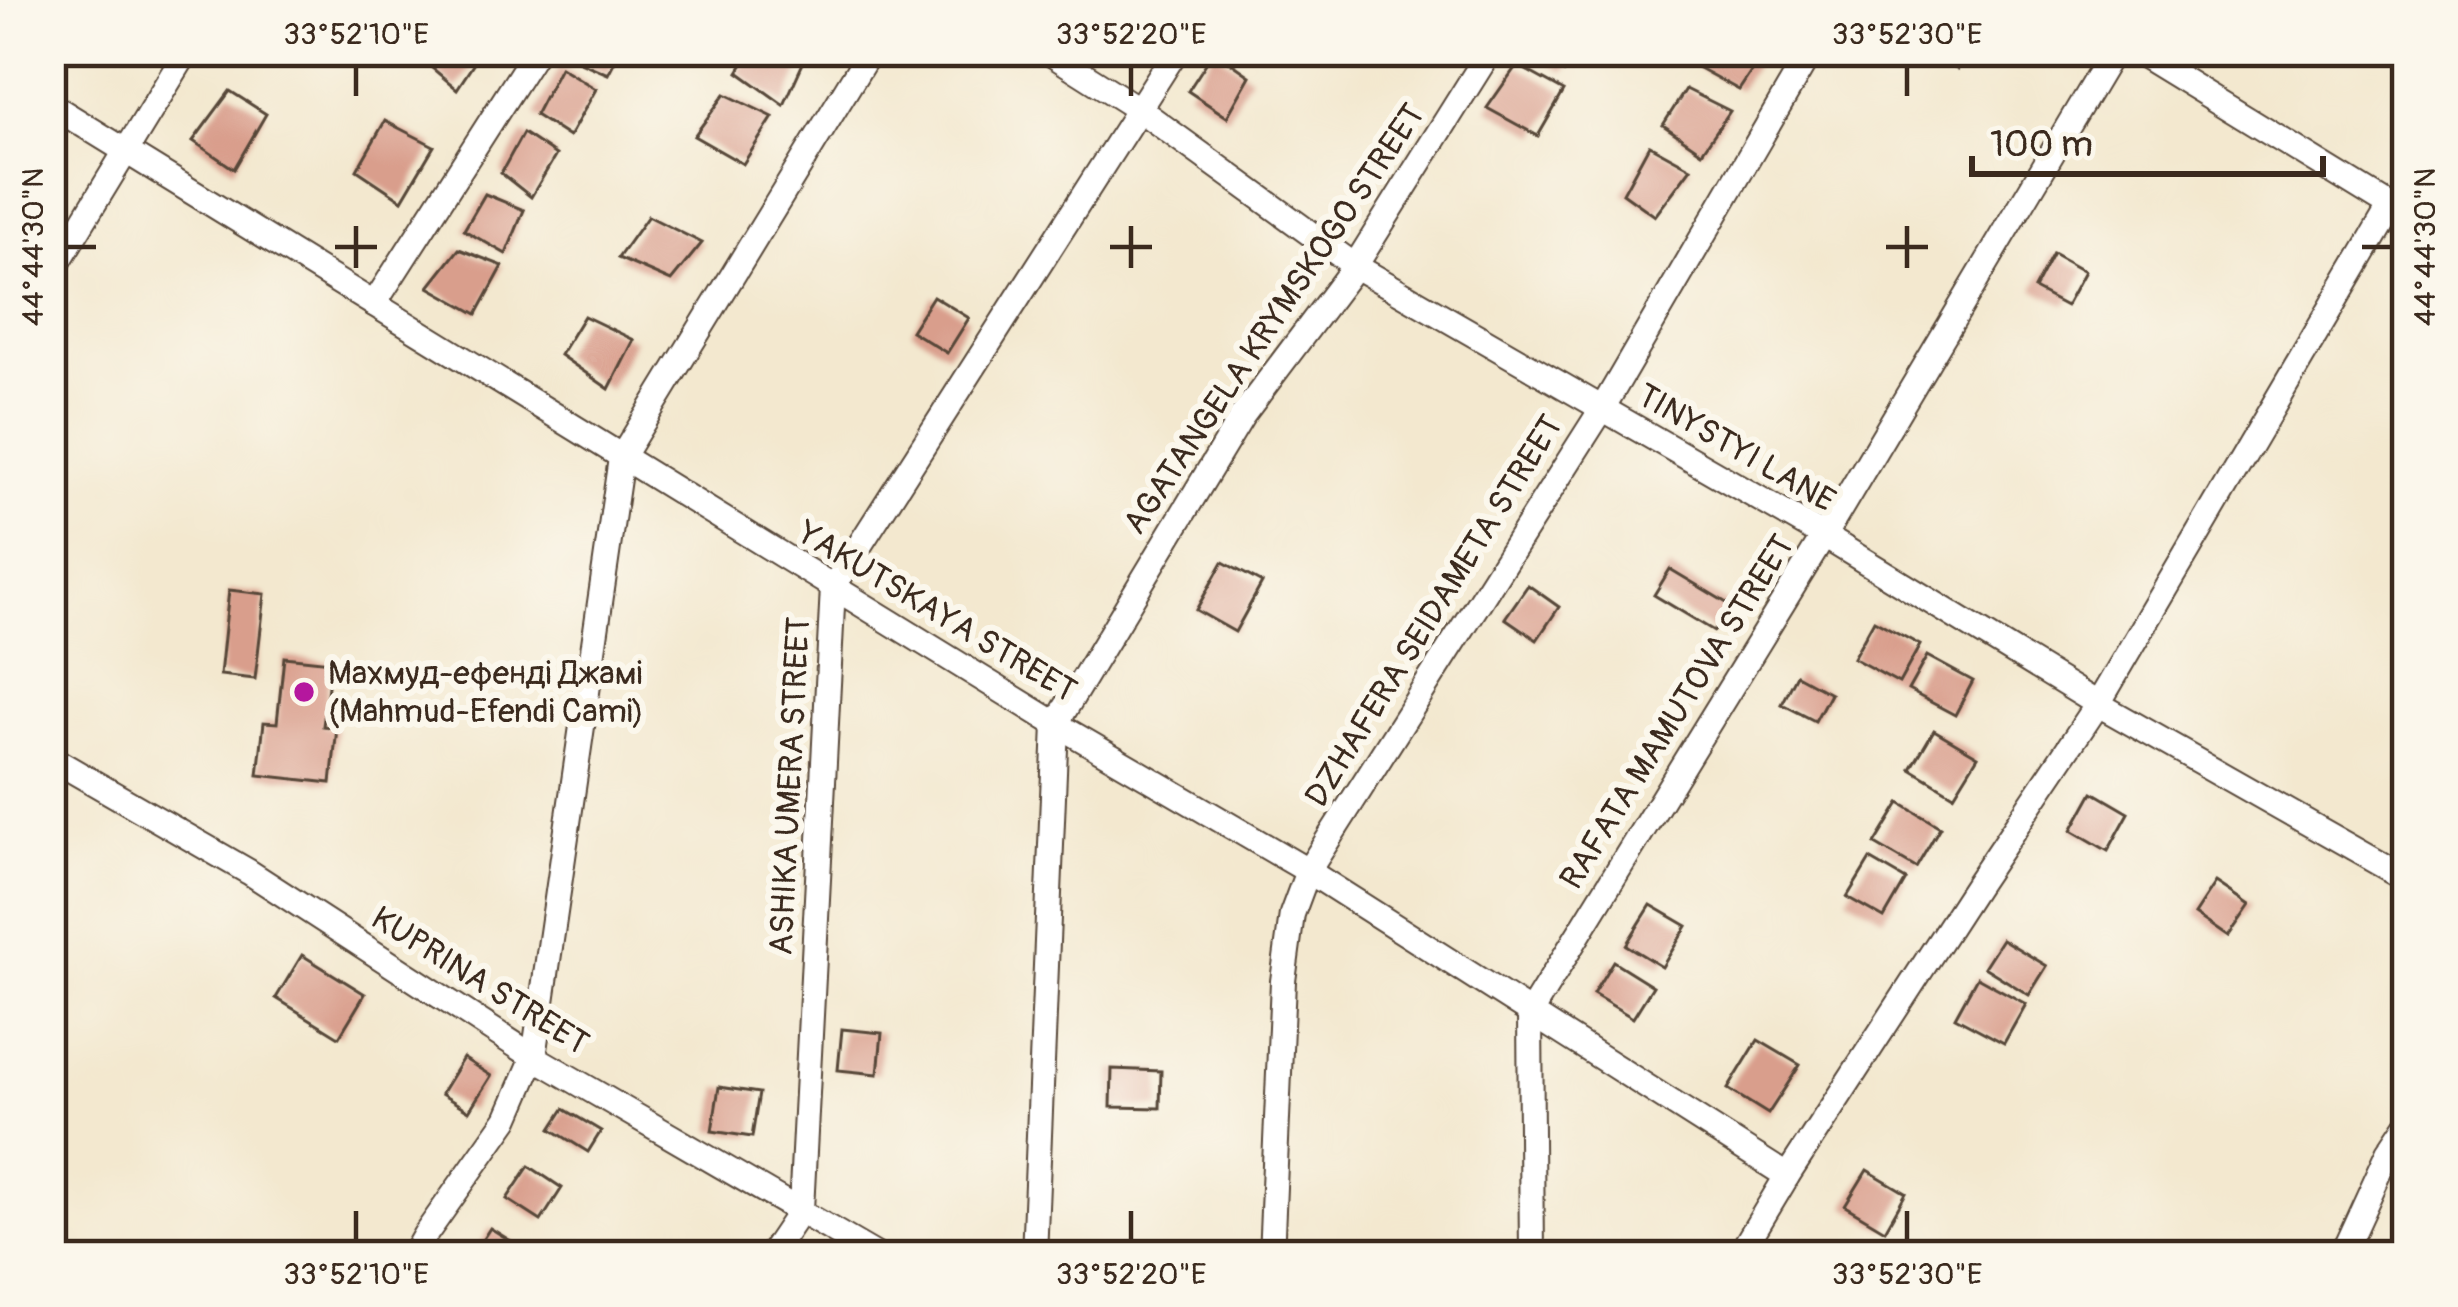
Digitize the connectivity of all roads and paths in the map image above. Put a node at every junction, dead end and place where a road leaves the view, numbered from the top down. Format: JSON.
{"nodes":[{"id":1,"x":188,"y":51,"type":"edge"},
{"id":2,"x":536,"y":51,"type":"edge"},
{"id":3,"x":871,"y":51,"type":"edge"},
{"id":4,"x":1047,"y":51,"type":"edge"},
{"id":5,"x":1177,"y":51,"type":"edge"},
{"id":6,"x":1490,"y":51,"type":"edge"},
{"id":7,"x":1811,"y":51,"type":"edge"},
{"id":8,"x":2113,"y":51,"type":"edge"},
{"id":9,"x":2136,"y":51,"type":"edge"},
{"id":10,"x":51,"y":105,"type":"edge"},
{"id":11,"x":1140,"y":110,"type":"junction"},
{"id":12,"x":128,"y":152,"type":"junction"},
{"id":13,"x":2399,"y":212,"type":"edge"},
{"id":14,"x":1355,"y":266,"type":"junction"},
{"id":15,"x":51,"y":274,"type":"edge"},
{"id":16,"x":374,"y":304,"type":"junction"},
{"id":17,"x":1602,"y":409,"type":"junction"},
{"id":18,"x":621,"y":458,"type":"junction"},
{"id":19,"x":1824,"y":536,"type":"junction"},
{"id":20,"x":833,"y":587,"type":"junction"},
{"id":21,"x":2098,"y":704,"type":"junction"},
{"id":22,"x":1056,"y":724,"type":"junction"},
{"id":23,"x":51,"y":758,"type":"edge"},
{"id":24,"x":1308,"y":871,"type":"junction"},
{"id":25,"x":2407,"y":879,"type":"edge"},
{"id":26,"x":1530,"y":1013,"type":"junction"},
{"id":27,"x":534,"y":1057,"type":"junction"},
{"id":28,"x":2407,"y":1125,"type":"edge"},
{"id":29,"x":1787,"y":1176,"type":"junction"},
{"id":30,"x":801,"y":1210,"type":"junction"},
{"id":31,"x":413,"y":1256,"type":"edge"},
{"id":32,"x":770,"y":1256,"type":"edge"},
{"id":33,"x":877,"y":1256,"type":"edge"},
{"id":34,"x":1034,"y":1256,"type":"edge"},
{"id":35,"x":1271,"y":1256,"type":"edge"},
{"id":36,"x":1532,"y":1256,"type":"edge"},
{"id":37,"x":1739,"y":1256,"type":"edge"},
{"id":38,"x":2332,"y":1256,"type":"edge"}],
"edges":[{"from":1,"to":12,"type":"street"},
{"from":2,"to":16,"type":"street"},
{"from":3,"to":18,"type":"street"},
{"from":4,"to":11,"type":"street","name":"TINYSTYI LANE"},
{"from":5,"to":11,"type":"street","name":"ASHIKA UMERA STREET"},
{"from":6,"to":14,"type":"street","name":"AGATANGELA KRYMSKOGO STREET"},
{"from":7,"to":17,"type":"street","name":"DZHAFERA SEIDAMETA STREET"},
{"from":8,"to":19,"type":"street","name":"RAFATA MAMUTOVA STREET"},
{"from":9,"to":13,"type":"street"},
{"from":10,"to":12,"type":"street","name":"YAKUTSKAYA STREET"},
{"from":11,"to":14,"type":"street","name":"TINYSTYI LANE"},
{"from":11,"to":20,"type":"street","name":"ASHIKA UMERA STREET"},
{"from":12,"to":15,"type":"street"},
{"from":12,"to":16,"type":"street","name":"YAKUTSKAYA STREET"},
{"from":13,"to":21,"type":"street"},
{"from":14,"to":17,"type":"street","name":"TINYSTYI LANE"},
{"from":14,"to":22,"type":"street","name":"AGATANGELA KRYMSKOGO STREET"},
{"from":16,"to":18,"type":"street","name":"YAKUTSKAYA STREET"},
{"from":17,"to":19,"type":"street","name":"TINYSTYI LANE"},
{"from":17,"to":24,"type":"street","name":"DZHAFERA SEIDAMETA STREET"},
{"from":18,"to":20,"type":"street","name":"YAKUTSKAYA STREET"},
{"from":18,"to":27,"type":"street"},
{"from":19,"to":21,"type":"street","name":"TINYSTYI LANE"},
{"from":19,"to":26,"type":"street","name":"RAFATA MAMUTOVA STREET"},
{"from":20,"to":22,"type":"street","name":"YAKUTSKAYA STREET"},
{"from":20,"to":30,"type":"street","name":"ASHIKA UMERA STREET"},
{"from":21,"to":25,"type":"street","name":"TINYSTYI LANE"},
{"from":21,"to":29,"type":"street"},
{"from":22,"to":24,"type":"street","name":"YAKUTSKAYA STREET"},
{"from":22,"to":34,"type":"street","name":"AGATANGELA KRYMSKOGO STREET"},
{"from":23,"to":27,"type":"street","name":"KUPRINA STREET"},
{"from":24,"to":26,"type":"street","name":"YAKUTSKAYA STREET"},
{"from":24,"to":35,"type":"street","name":"DZHAFERA SEIDAMETA STREET"},
{"from":26,"to":29,"type":"street","name":"YAKUTSKAYA STREET"},
{"from":26,"to":36,"type":"street"},
{"from":27,"to":30,"type":"street","name":"KUPRINA STREET"},
{"from":27,"to":31,"type":"street"},
{"from":28,"to":38,"type":"street"},
{"from":29,"to":37,"type":"street"},
{"from":30,"to":32,"type":"street"},
{"from":30,"to":33,"type":"street","name":"KUPRINA STREET"}]}
